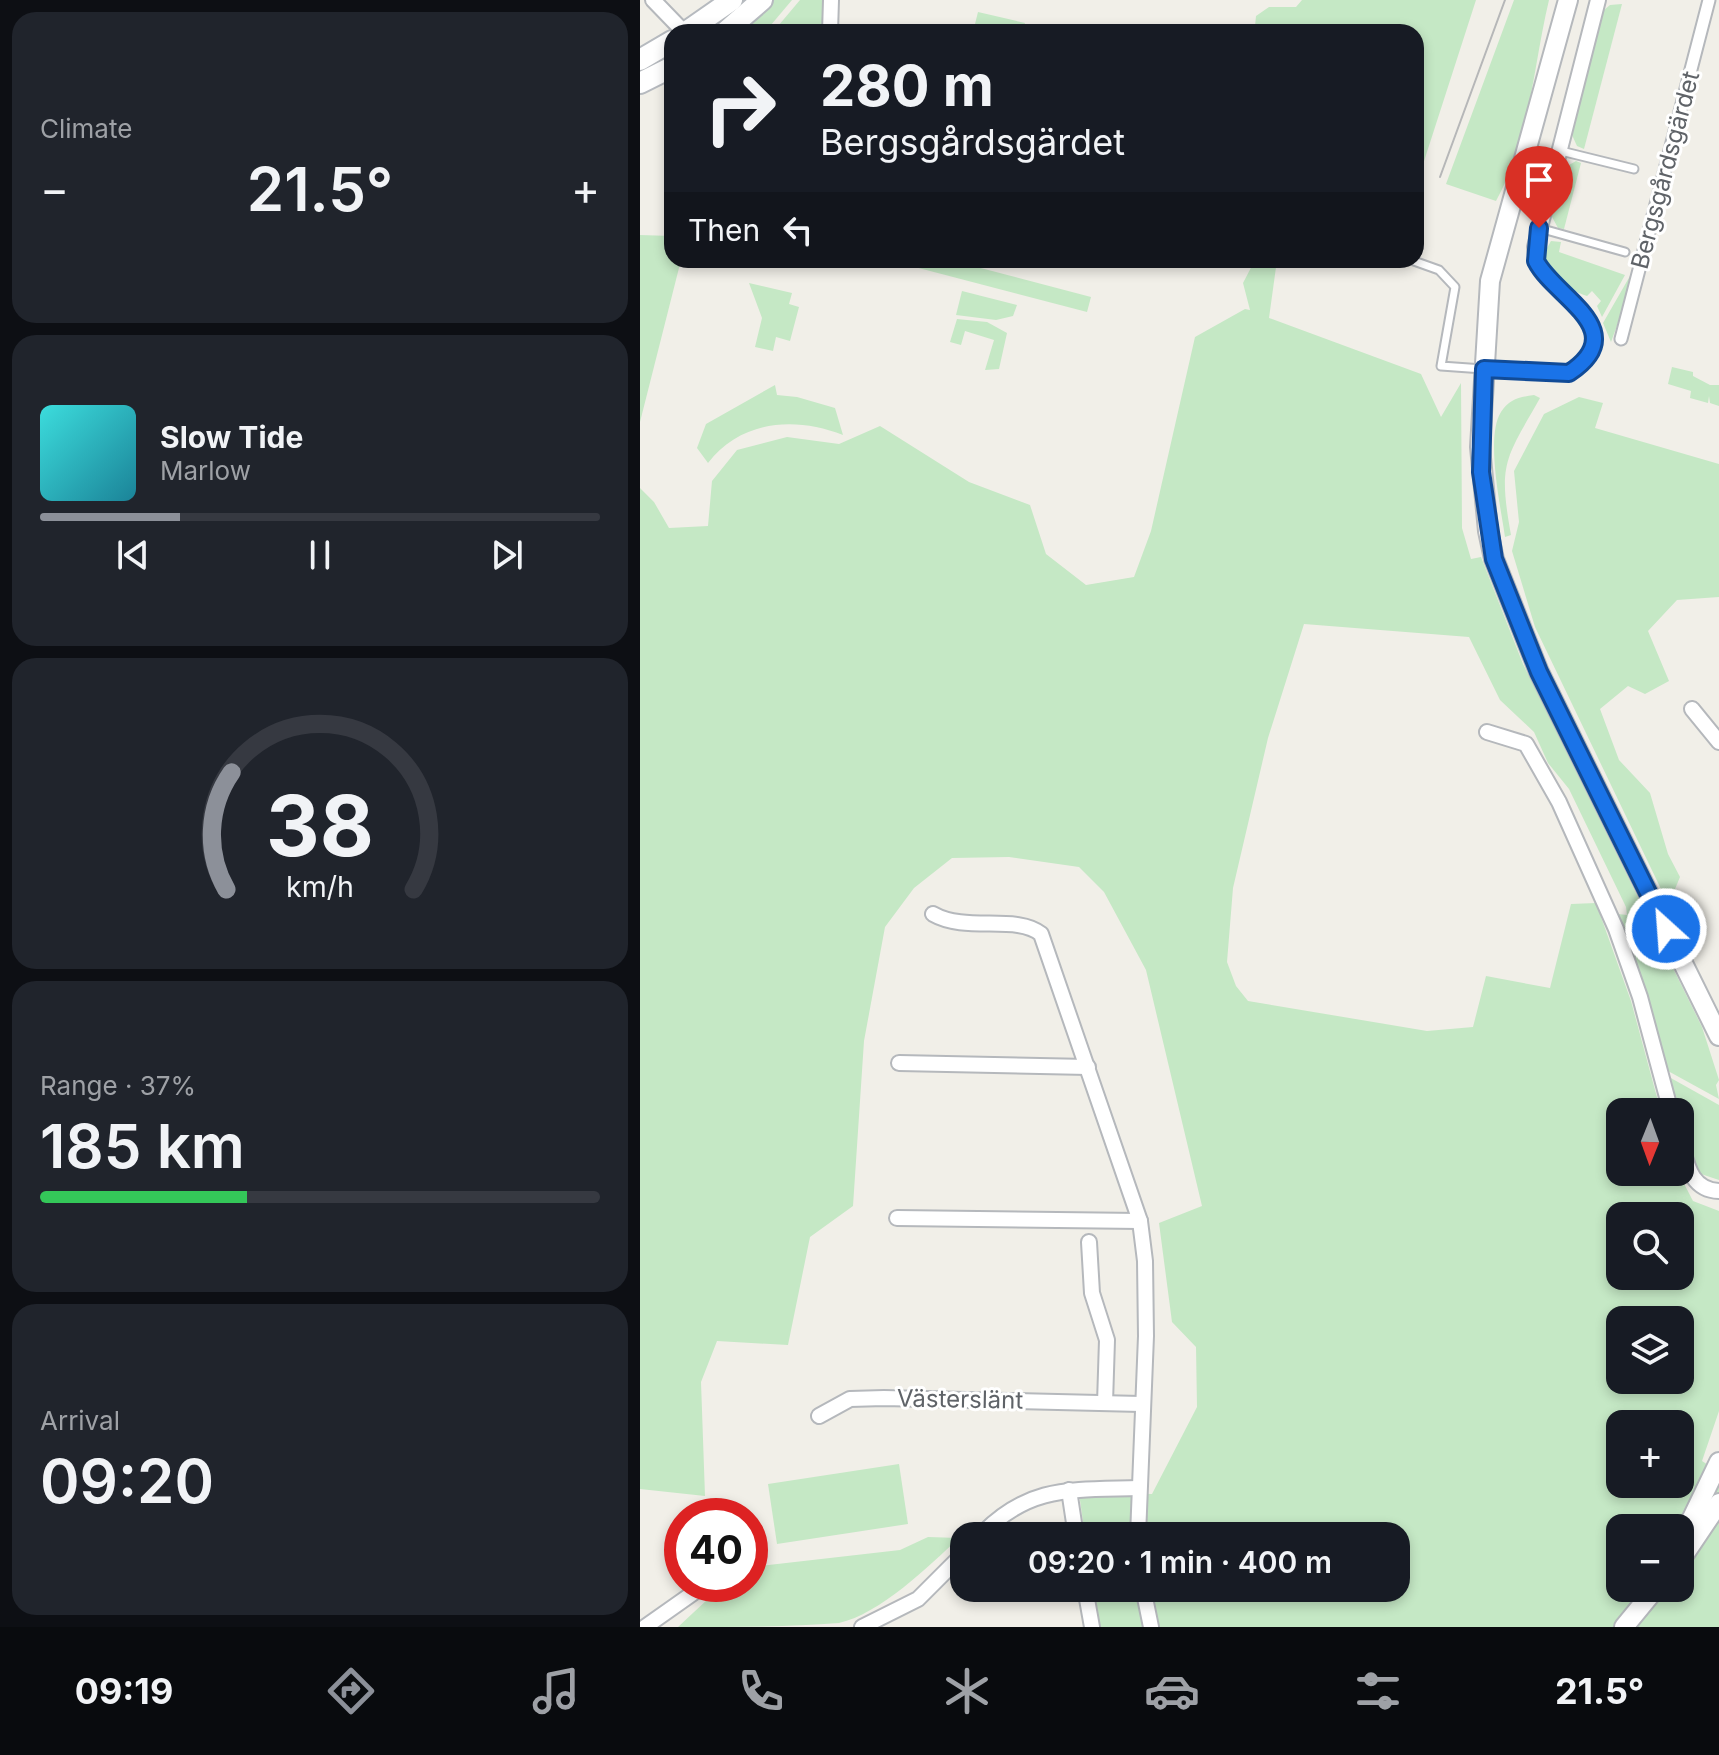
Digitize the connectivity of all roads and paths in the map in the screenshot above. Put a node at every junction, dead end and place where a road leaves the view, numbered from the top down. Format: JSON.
{"nodes":[{"id":1,"x":653,"y":0,"type":"edge"},
{"id":2,"x":732,"y":0,"type":"edge"},
{"id":3,"x":762,"y":0,"type":"edge"},
{"id":4,"x":831,"y":0,"type":"edge"},
{"id":5,"x":1568,"y":0,"type":"edge"},
{"id":6,"x":1598,"y":0,"type":"edge"},
{"id":7,"x":1709,"y":0,"type":"edge"},
{"id":8,"x":677,"y":24,"type":"edge"},
{"id":9,"x":697,"y":24,"type":"edge"},
{"id":10,"x":734,"y":24,"type":"edge"},
{"id":11,"x":830,"y":24,"type":"edge"},
{"id":12,"x":664,"y":46,"type":"edge"},
{"id":13,"x":640,"y":60,"type":"edge"},
{"id":14,"x":664,"y":71,"type":"edge"},
{"id":15,"x":640,"y":83,"type":"edge"},
{"id":16,"x":1558,"y":150,"type":"junction"},
{"id":17,"x":1634,"y":169,"type":"dead end"},
{"id":18,"x":1539,"y":228,"type":"junction"},
{"id":19,"x":1625,"y":252,"type":"dead end"},
{"id":20,"x":1424,"y":265,"type":"edge"},
{"id":21,"x":1621,"y":339,"type":"dead end"},
{"id":22,"x":1484,"y":369,"type":"junction"},
{"id":23,"x":1692,"y":709,"type":"dead end"},
{"id":24,"x":1487,"y":732,"type":"dead end"},
{"id":25,"x":1719,"y":742,"type":"edge"},
{"id":26,"x":933,"y":914,"type":"dead end"},
{"id":27,"x":1718,"y":1038,"type":"edge"},
{"id":28,"x":899,"y":1063,"type":"dead end"},
{"id":29,"x":1088,"y":1067,"type":"junction"},
{"id":30,"x":1667,"y":1098,"type":"edge"},
{"id":31,"x":1694,"y":1180,"type":"edge"},
{"id":32,"x":1719,"y":1191,"type":"edge"},
{"id":33,"x":897,"y":1218,"type":"dead end"},
{"id":34,"x":1140,"y":1221,"type":"junction"},
{"id":35,"x":1089,"y":1242,"type":"dead end"},
{"id":36,"x":1105,"y":1403,"type":"junction"},
{"id":37,"x":1141,"y":1404,"type":"junction"},
{"id":38,"x":819,"y":1416,"type":"dead end"},
{"id":39,"x":1719,"y":1462,"type":"edge"},
{"id":40,"x":1138,"y":1488,"type":"junction"},
{"id":41,"x":1069,"y":1490,"type":"junction"},
{"id":42,"x":1719,"y":1503,"type":"edge"},
{"id":43,"x":1694,"y":1514,"type":"edge"},
{"id":44,"x":995,"y":1522,"type":"edge"},
{"id":45,"x":1074,"y":1522,"type":"edge"},
{"id":46,"x":1138,"y":1522,"type":"edge"},
{"id":47,"x":1694,"y":1540,"type":"edge"},
{"id":48,"x":950,"y":1567,"type":"edge"},
{"id":49,"x":680,"y":1602,"type":"edge"},
{"id":50,"x":1088,"y":1602,"type":"edge"},
{"id":51,"x":1146,"y":1602,"type":"edge"},
{"id":52,"x":1644,"y":1602,"type":"edge"},
{"id":53,"x":645,"y":1627,"type":"edge"},
{"id":54,"x":862,"y":1627,"type":"edge"},
{"id":55,"x":1092,"y":1627,"type":"edge"},
{"id":56,"x":1151,"y":1627,"type":"edge"},
{"id":57,"x":1624,"y":1627,"type":"edge"}],
"edges":[{"from":1,"to":8,"type":"street"},
{"from":2,"to":9,"type":"main road"},
{"from":3,"to":10,"type":"main road"},
{"from":4,"to":11,"type":"street"},
{"from":5,"to":22,"type":"street"},
{"from":6,"to":16,"type":"street"},
{"from":7,"to":21,"type":"street","name":"Bergsgårdsgärdet"},
{"from":12,"to":13,"type":"main road"},
{"from":14,"to":15,"type":"main road"},
{"from":16,"to":17,"type":"lane"},
{"from":16,"to":18,"type":"street"},
{"from":18,"to":19,"type":"lane"},
{"from":18,"to":22,"type":"street"},
{"from":20,"to":22,"type":"lane"},
{"from":22,"to":27,"type":"street"},
{"from":23,"to":25,"type":"street"},
{"from":24,"to":30,"type":"street"},
{"from":26,"to":29,"type":"street"},
{"from":28,"to":29,"type":"street"},
{"from":29,"to":34,"type":"street"},
{"from":31,"to":32,"type":"street"},
{"from":33,"to":34,"type":"street"},
{"from":34,"to":37,"type":"street"},
{"from":35,"to":36,"type":"street"},
{"from":36,"to":37,"type":"street","name":"Västerslänt"},
{"from":36,"to":38,"type":"street","name":"Västerslänt"},
{"from":37,"to":40,"type":"street"},
{"from":39,"to":43,"type":"street"},
{"from":40,"to":41,"type":"street"},
{"from":40,"to":46,"type":"street"},
{"from":41,"to":44,"type":"street"},
{"from":41,"to":45,"type":"street"},
{"from":42,"to":47,"type":"street"},
{"from":48,"to":54,"type":"street"},
{"from":49,"to":53,"type":"street"},
{"from":50,"to":55,"type":"street"},
{"from":51,"to":56,"type":"street"},
{"from":52,"to":57,"type":"street"}]}
